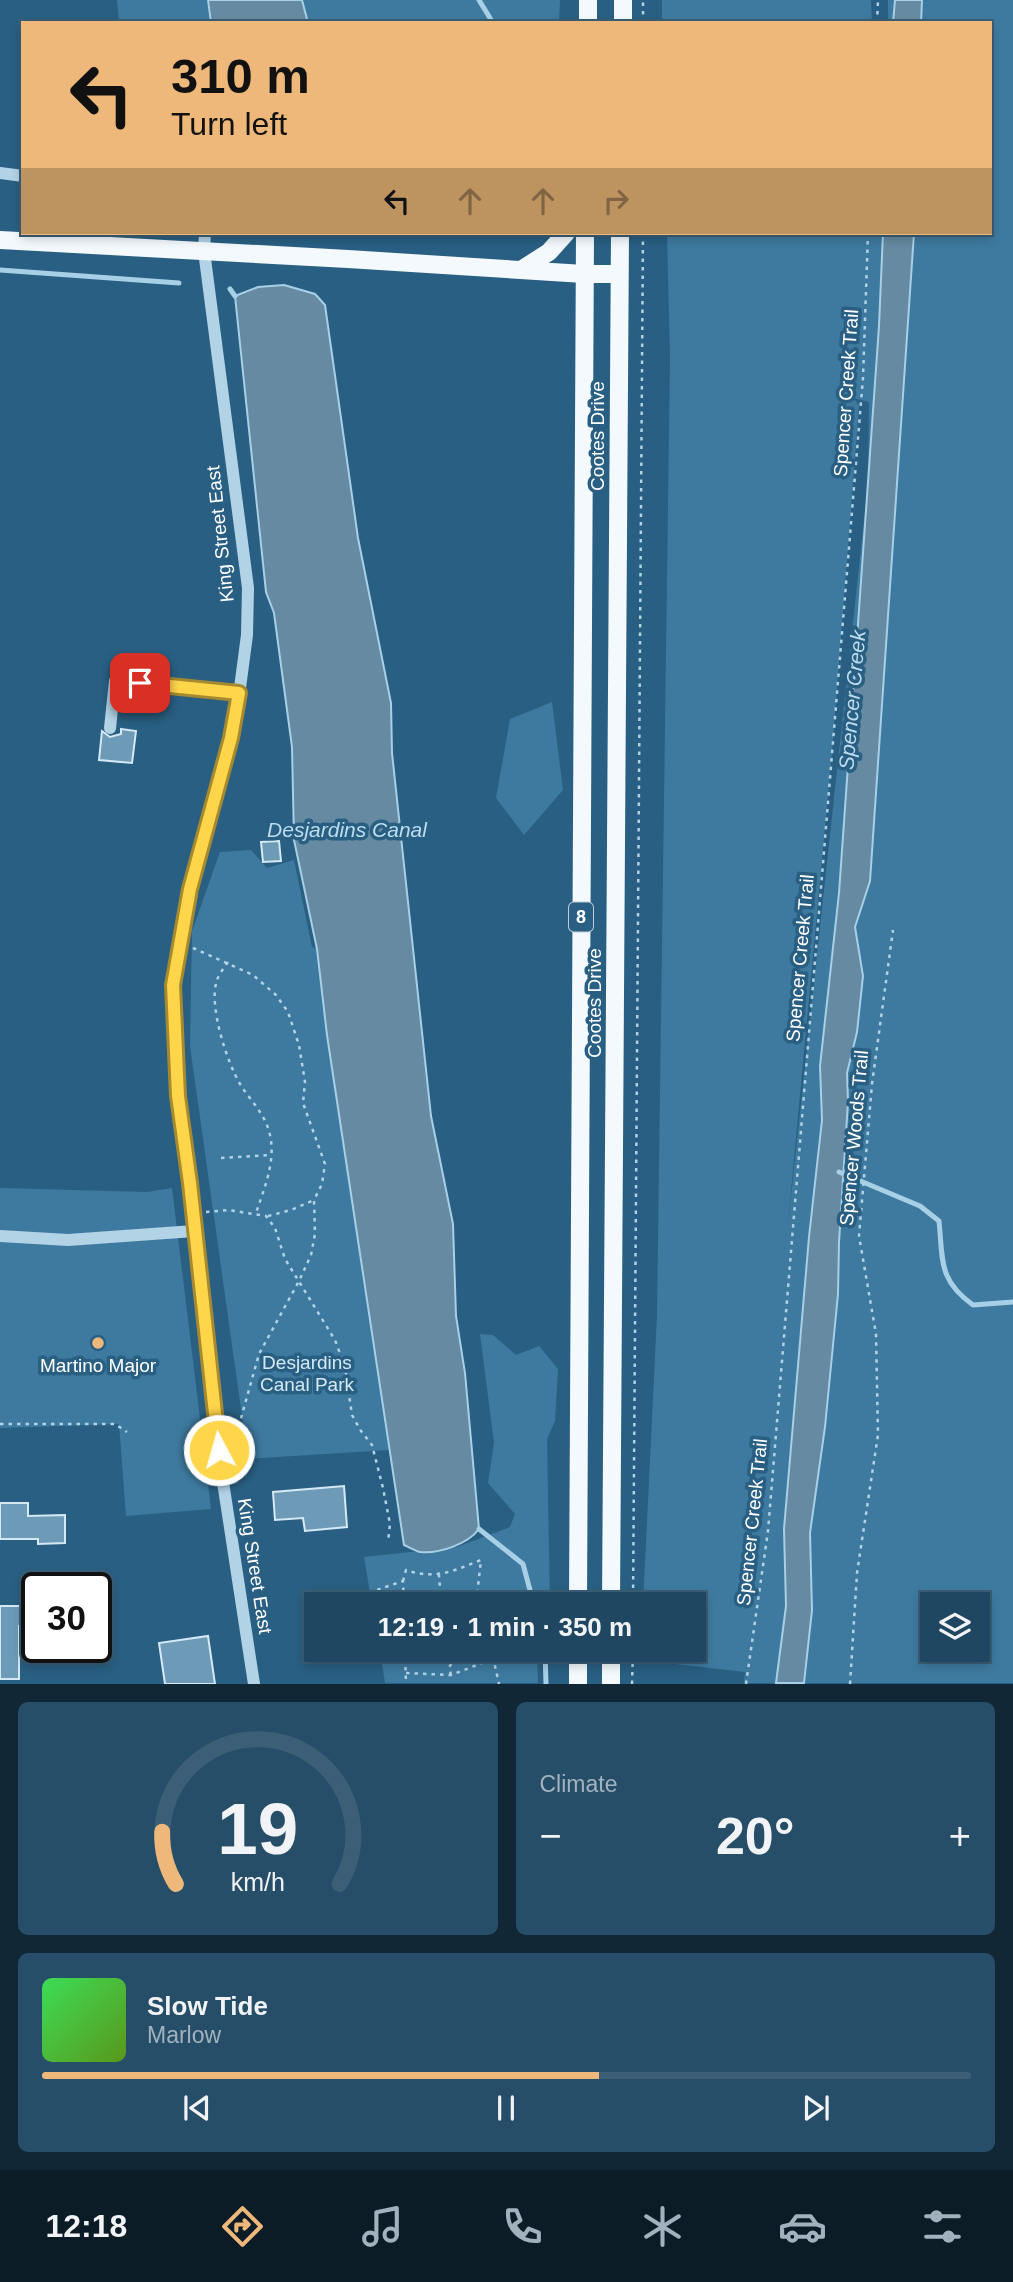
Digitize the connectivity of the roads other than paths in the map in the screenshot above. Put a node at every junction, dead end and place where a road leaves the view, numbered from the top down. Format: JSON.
{"nodes":[{"id":1,"x":588,"y":0,"type":"edge"},
{"id":2,"x":623,"y":0,"type":"edge"},
{"id":3,"x":588,"y":21,"type":"edge"},
{"id":4,"x":623,"y":21,"type":"edge"},
{"id":5,"x":0,"y":173,"type":"edge"},
{"id":6,"x":21,"y":176,"type":"edge"},
{"id":7,"x":205,"y":235,"type":"edge"},
{"id":8,"x":564,"y":235,"type":"edge"},
{"id":9,"x":585,"y":235,"type":"edge"},
{"id":10,"x":620,"y":235,"type":"edge"},
{"id":11,"x":0,"y":240,"type":"edge"},
{"id":12,"x":204,"y":251,"type":"junction"},
{"id":13,"x":521,"y":270,"type":"junction"},
{"id":14,"x":584,"y":274,"type":"junction"},
{"id":15,"x":619,"y":274,"type":"junction"},
{"id":16,"x":239,"y":693,"type":"junction"},
{"id":17,"x":110,"y":728,"type":"dead end"},
{"id":18,"x":194,"y":1231,"type":"junction"},
{"id":19,"x":0,"y":1236,"type":"edge"},
{"id":20,"x":578,"y":1592,"type":"edge"},
{"id":21,"x":611,"y":1592,"type":"edge"},
{"id":22,"x":578,"y":1662,"type":"edge"},
{"id":23,"x":611,"y":1662,"type":"edge"},
{"id":24,"x":254,"y":1684,"type":"edge"},
{"id":25,"x":578,"y":1684,"type":"edge"},
{"id":26,"x":611,"y":1684,"type":"edge"}],
"edges":[{"from":1,"to":3,"type":"main road"},
{"from":2,"to":4,"type":"main road"},
{"from":5,"to":6,"type":"street"},
{"from":7,"to":12,"type":"street","name":"King Street East"},
{"from":8,"to":13,"type":"main road"},
{"from":9,"to":14,"type":"main road","name":"Cootes Drive","number":"8"},
{"from":10,"to":15,"type":"main road","name":"Cootes Drive","number":"8"},
{"from":11,"to":12,"type":"main road"},
{"from":12,"to":13,"type":"main road"},
{"from":12,"to":16,"type":"street","name":"King Street East"},
{"from":13,"to":14,"type":"main road"},
{"from":14,"to":15,"type":"main road"},
{"from":14,"to":20,"type":"main road","name":"Cootes Drive","number":"8"},
{"from":15,"to":21,"type":"main road","name":"Cootes Drive","number":"8"},
{"from":16,"to":17,"type":"street"},
{"from":16,"to":18,"type":"street","name":"King Street East"},
{"from":18,"to":19,"type":"street"},
{"from":18,"to":24,"type":"street","name":"King Street East"},
{"from":22,"to":25,"type":"main road"},
{"from":23,"to":26,"type":"main road"}]}
